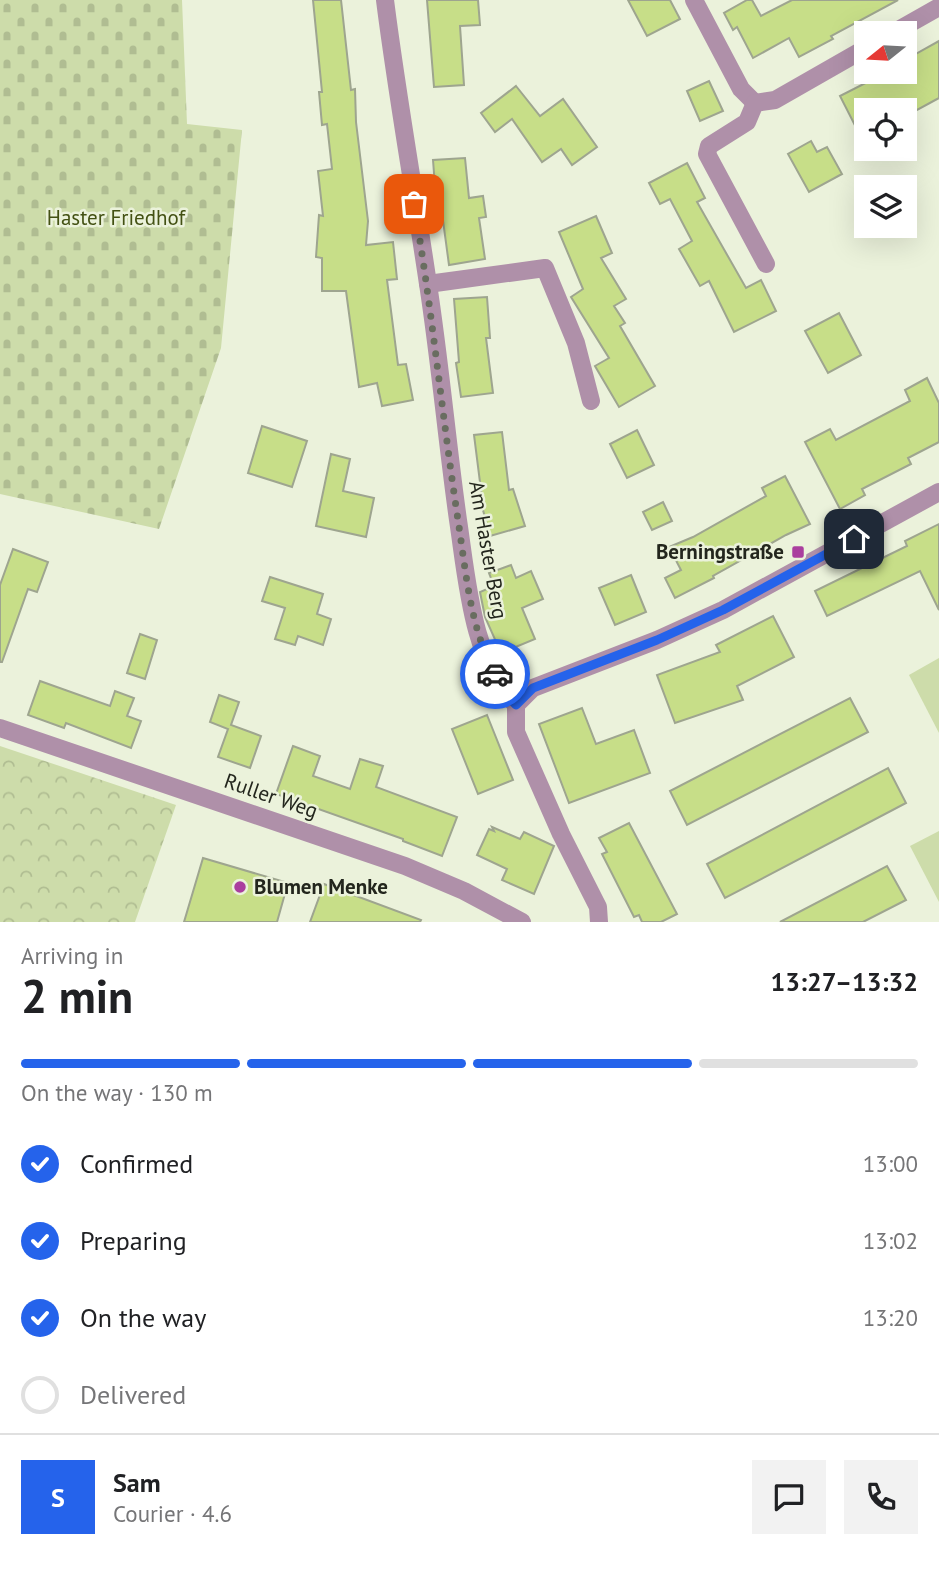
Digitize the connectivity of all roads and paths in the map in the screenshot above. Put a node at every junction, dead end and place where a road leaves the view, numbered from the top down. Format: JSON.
{"nodes":[{"id":1,"x":385,"y":0,"type":"edge"},
{"id":2,"x":694,"y":0,"type":"edge"},
{"id":3,"x":939,"y":7,"type":"edge"},
{"id":4,"x":914,"y":21,"type":"edge"},
{"id":5,"x":854,"y":55,"type":"edge"},
{"id":6,"x":755,"y":103,"type":"junction"},
{"id":7,"x":766,"y":264,"type":"dead end"},
{"id":8,"x":428,"y":284,"type":"junction"},
{"id":9,"x":591,"y":401,"type":"dead end"},
{"id":10,"x":939,"y":492,"type":"edge"},
{"id":11,"x":516,"y":705,"type":"junction"},
{"id":12,"x":0,"y":728,"type":"edge"},
{"id":13,"x":522,"y":922,"type":"edge"},
{"id":14,"x":599,"y":922,"type":"edge"}],
"edges":[{"from":1,"to":8,"type":"street","name":"Am Haster Berg"},
{"from":2,"to":6,"type":"street"},
{"from":3,"to":4,"type":"street"},
{"from":5,"to":6,"type":"street"},
{"from":6,"to":7,"type":"street"},
{"from":8,"to":9,"type":"street"},
{"from":8,"to":11,"type":"street","name":"Am Haster Berg"},
{"from":10,"to":11,"type":"street"},
{"from":11,"to":14,"type":"street","name":"Am Haster Berg"},
{"from":12,"to":13,"type":"street","name":"Ruller Weg"}]}
